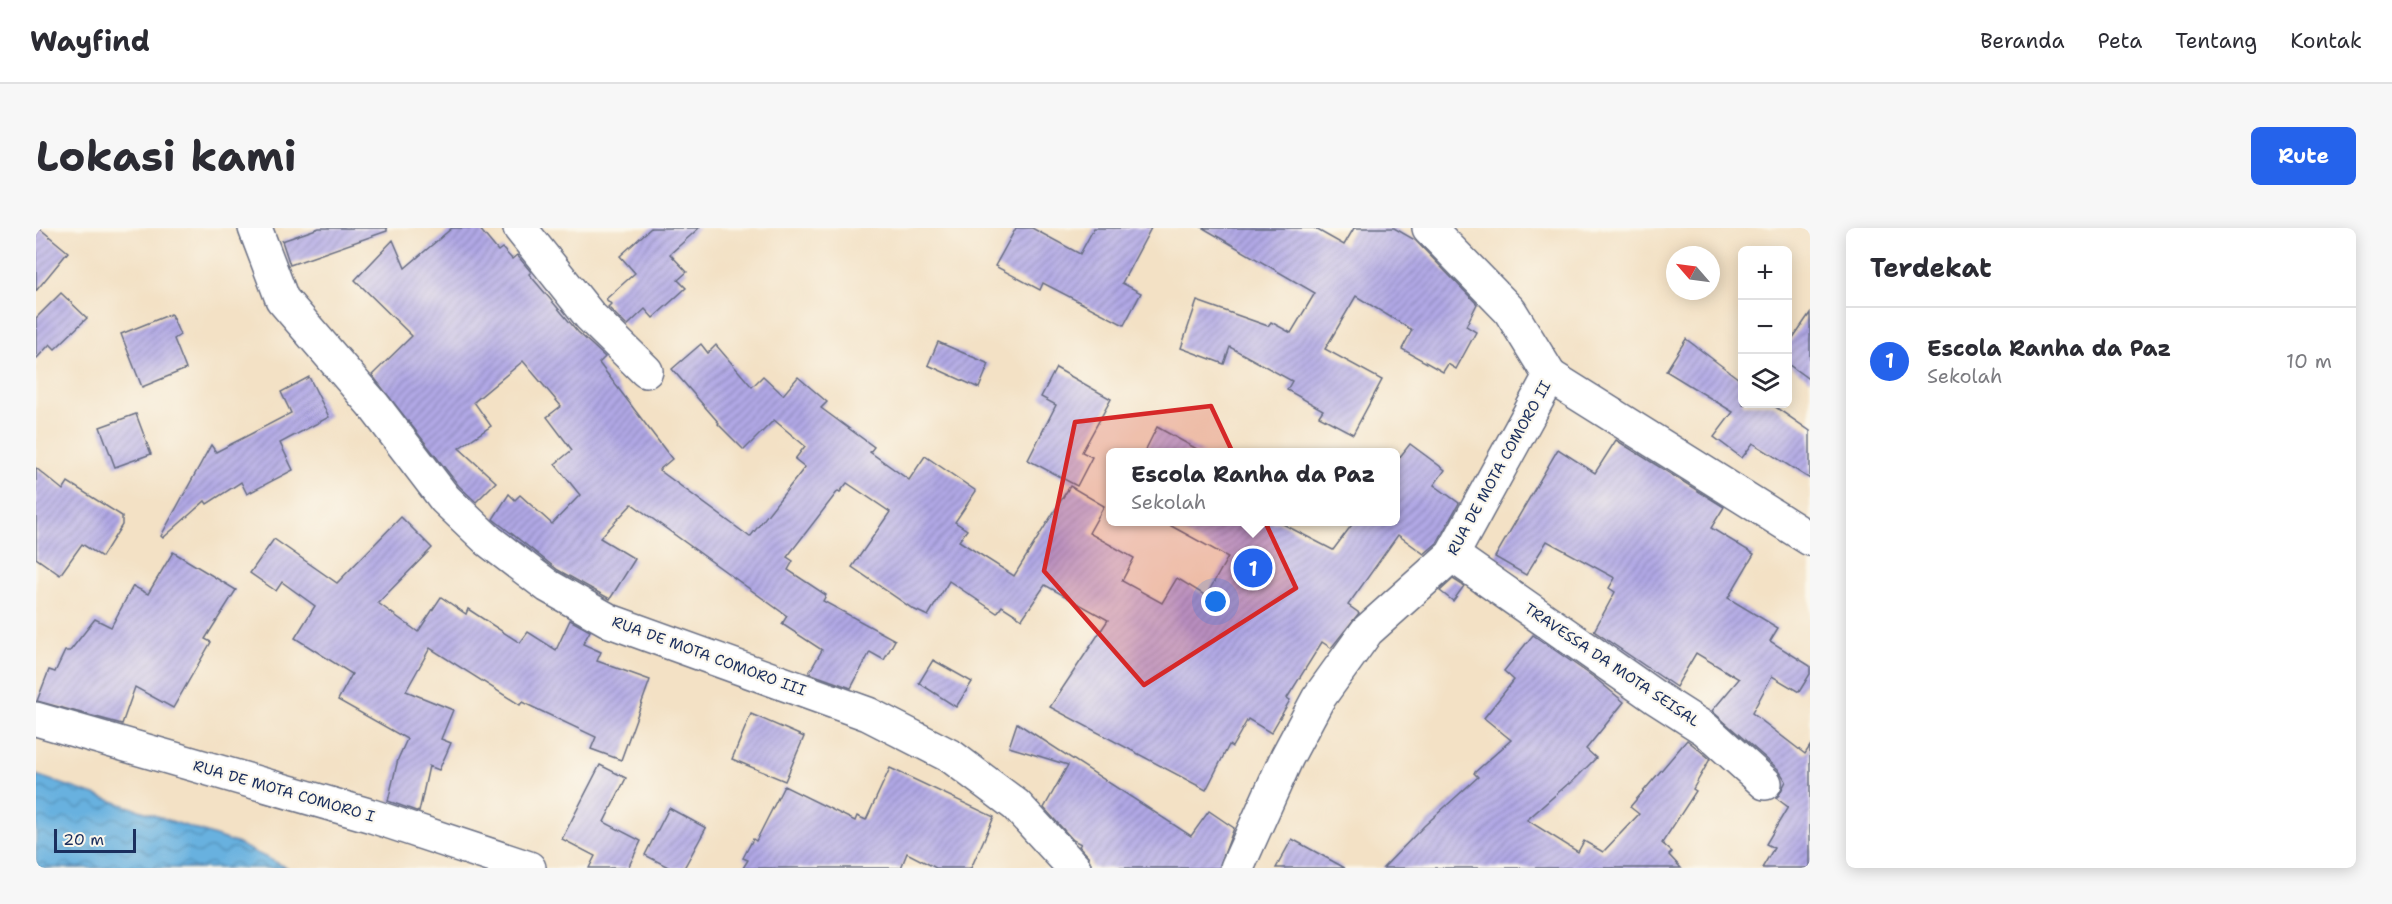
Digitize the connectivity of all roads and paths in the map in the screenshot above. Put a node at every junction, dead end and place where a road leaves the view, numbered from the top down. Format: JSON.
{"nodes":[{"id":1,"x":255,"y":228,"type":"edge"},
{"id":2,"x":520,"y":228,"type":"edge"},
{"id":3,"x":1429,"y":228,"type":"edge"},
{"id":4,"x":646,"y":371,"type":"dead end"},
{"id":5,"x":1550,"y":376,"type":"junction"},
{"id":6,"x":1810,"y":538,"type":"edge"},
{"id":7,"x":1452,"y":555,"type":"junction"},
{"id":8,"x":36,"y":719,"type":"edge"},
{"id":9,"x":1765,"y":783,"type":"dead end"},
{"id":10,"x":529,"y":868,"type":"edge"},
{"id":11,"x":1074,"y":868,"type":"edge"},
{"id":12,"x":1237,"y":868,"type":"edge"}],
"edges":[{"from":1,"to":11,"type":"street","name":"RUA DE MOTA COMORO III"},
{"from":2,"to":4,"type":"street"},
{"from":3,"to":5,"type":"street"},
{"from":5,"to":6,"type":"street","name":"RUA DE MOTA COMORO II"},
{"from":5,"to":7,"type":"street","name":"RUA DE MOTA COMORO II"},
{"from":7,"to":9,"type":"street","name":"TRAVESSA DA MOTA SEISAL"},
{"from":7,"to":12,"type":"street","name":"RUA DE MOTA COMORO II"},
{"from":8,"to":10,"type":"street","name":"RUA DE MOTA COMORO I"}]}
